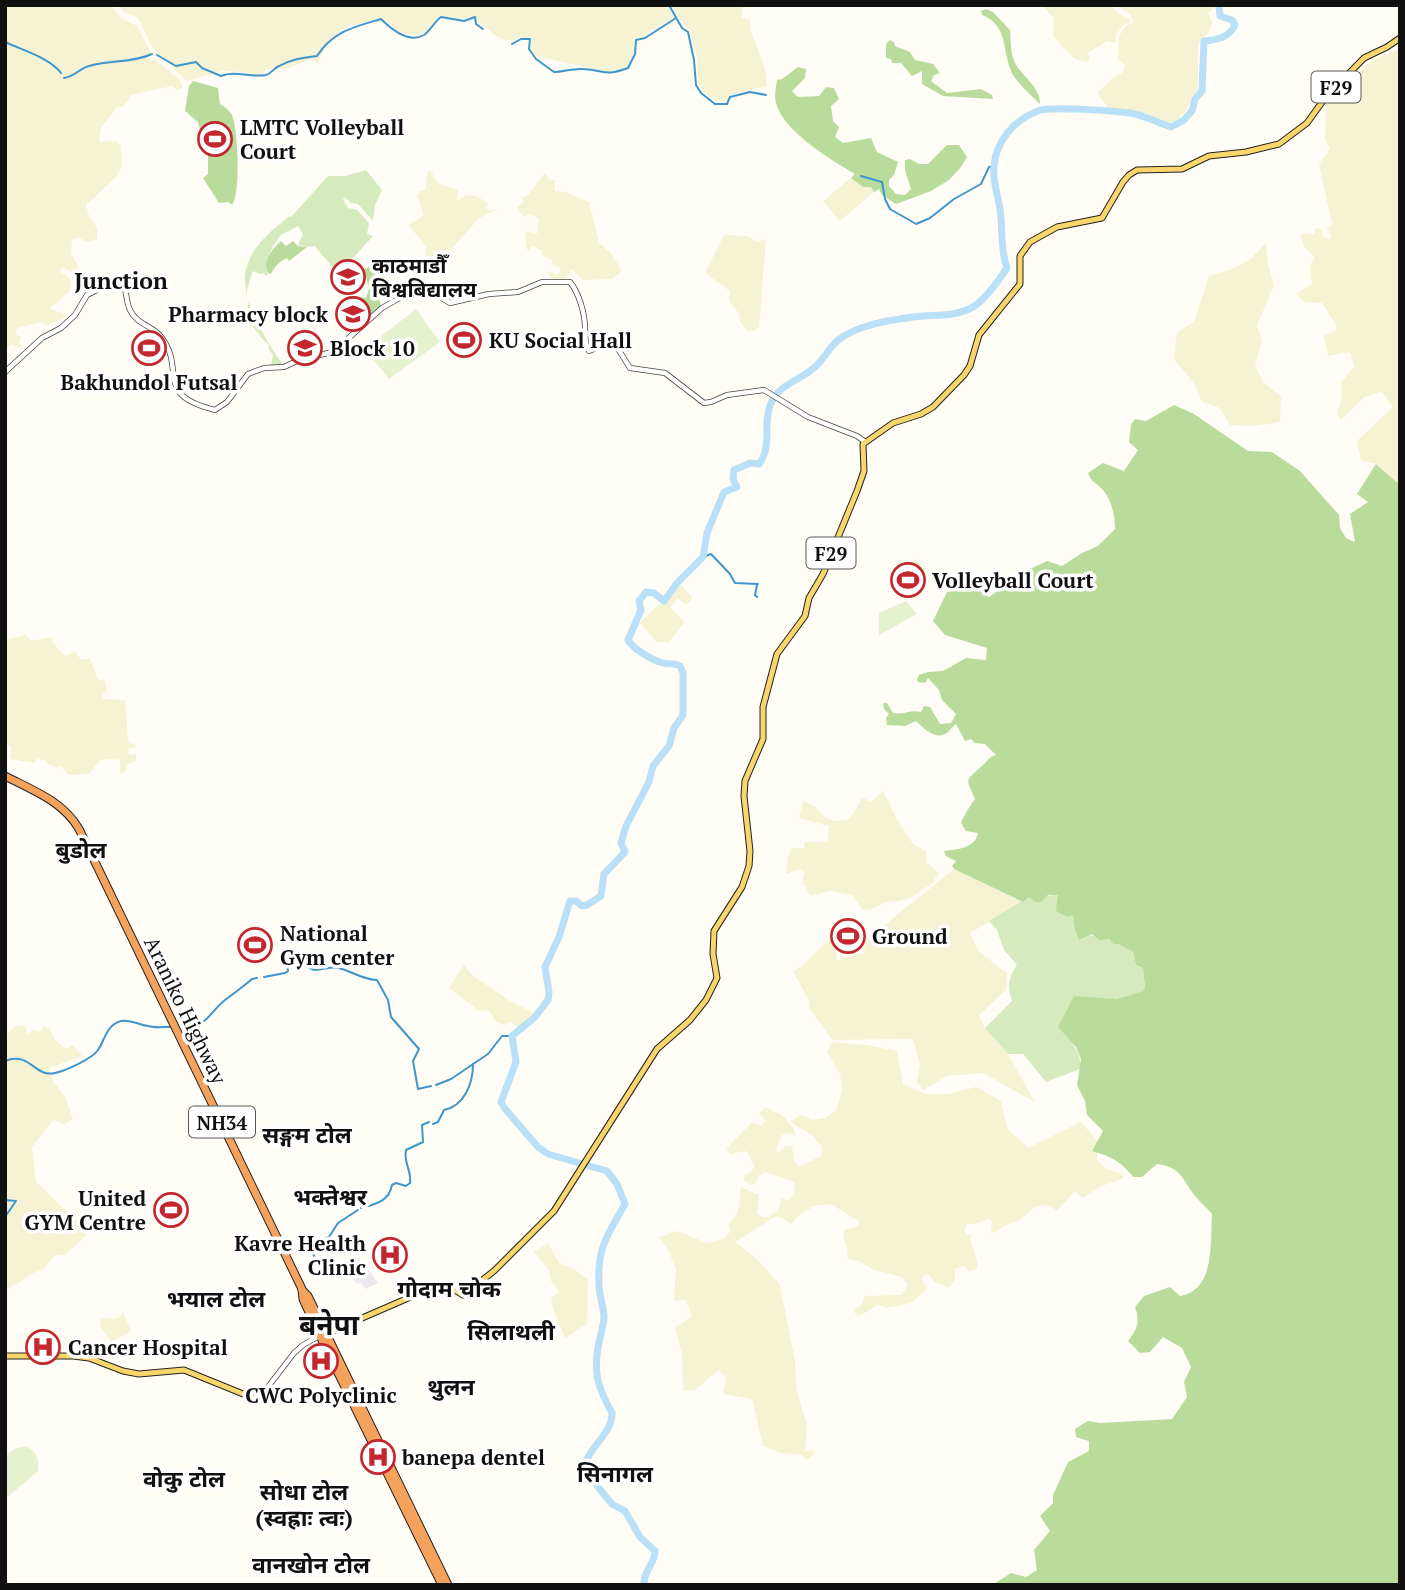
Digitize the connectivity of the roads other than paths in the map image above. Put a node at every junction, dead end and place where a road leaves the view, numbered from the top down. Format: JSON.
{"nodes":[{"id":1,"x":1400,"y":38,"type":"edge"},
{"id":2,"x":5,"y":372,"type":"edge"},
{"id":3,"x":864,"y":441,"type":"junction"},
{"id":4,"x":5,"y":776,"type":"edge"},
{"id":5,"x":323,"y":1335,"type":"junction"},
{"id":6,"x":5,"y":1356,"type":"edge"},
{"id":7,"x":253,"y":1398,"type":"joint"},
{"id":8,"x":442,"y":1585,"type":"edge"},
{"id":9,"x":448,"y":1585,"type":"edge"}],
"edges":[{"from":1,"to":3,"type":"main road","number":"F29"},
{"from":2,"to":3,"type":"street"},
{"from":3,"to":5,"type":"main road","number":"F29"},
{"from":4,"to":5,"type":"highway","name":"Araniko Highway","number":"NH34"},
{"from":5,"to":7,"type":"street"},
{"from":5,"to":8,"type":"highway","name":"Araniko Highway","number":"NH34"},
{"from":5,"to":9,"type":"highway","name":"Araniko Highway","number":"NH34"},
{"from":6,"to":7,"type":"main road"}]}
